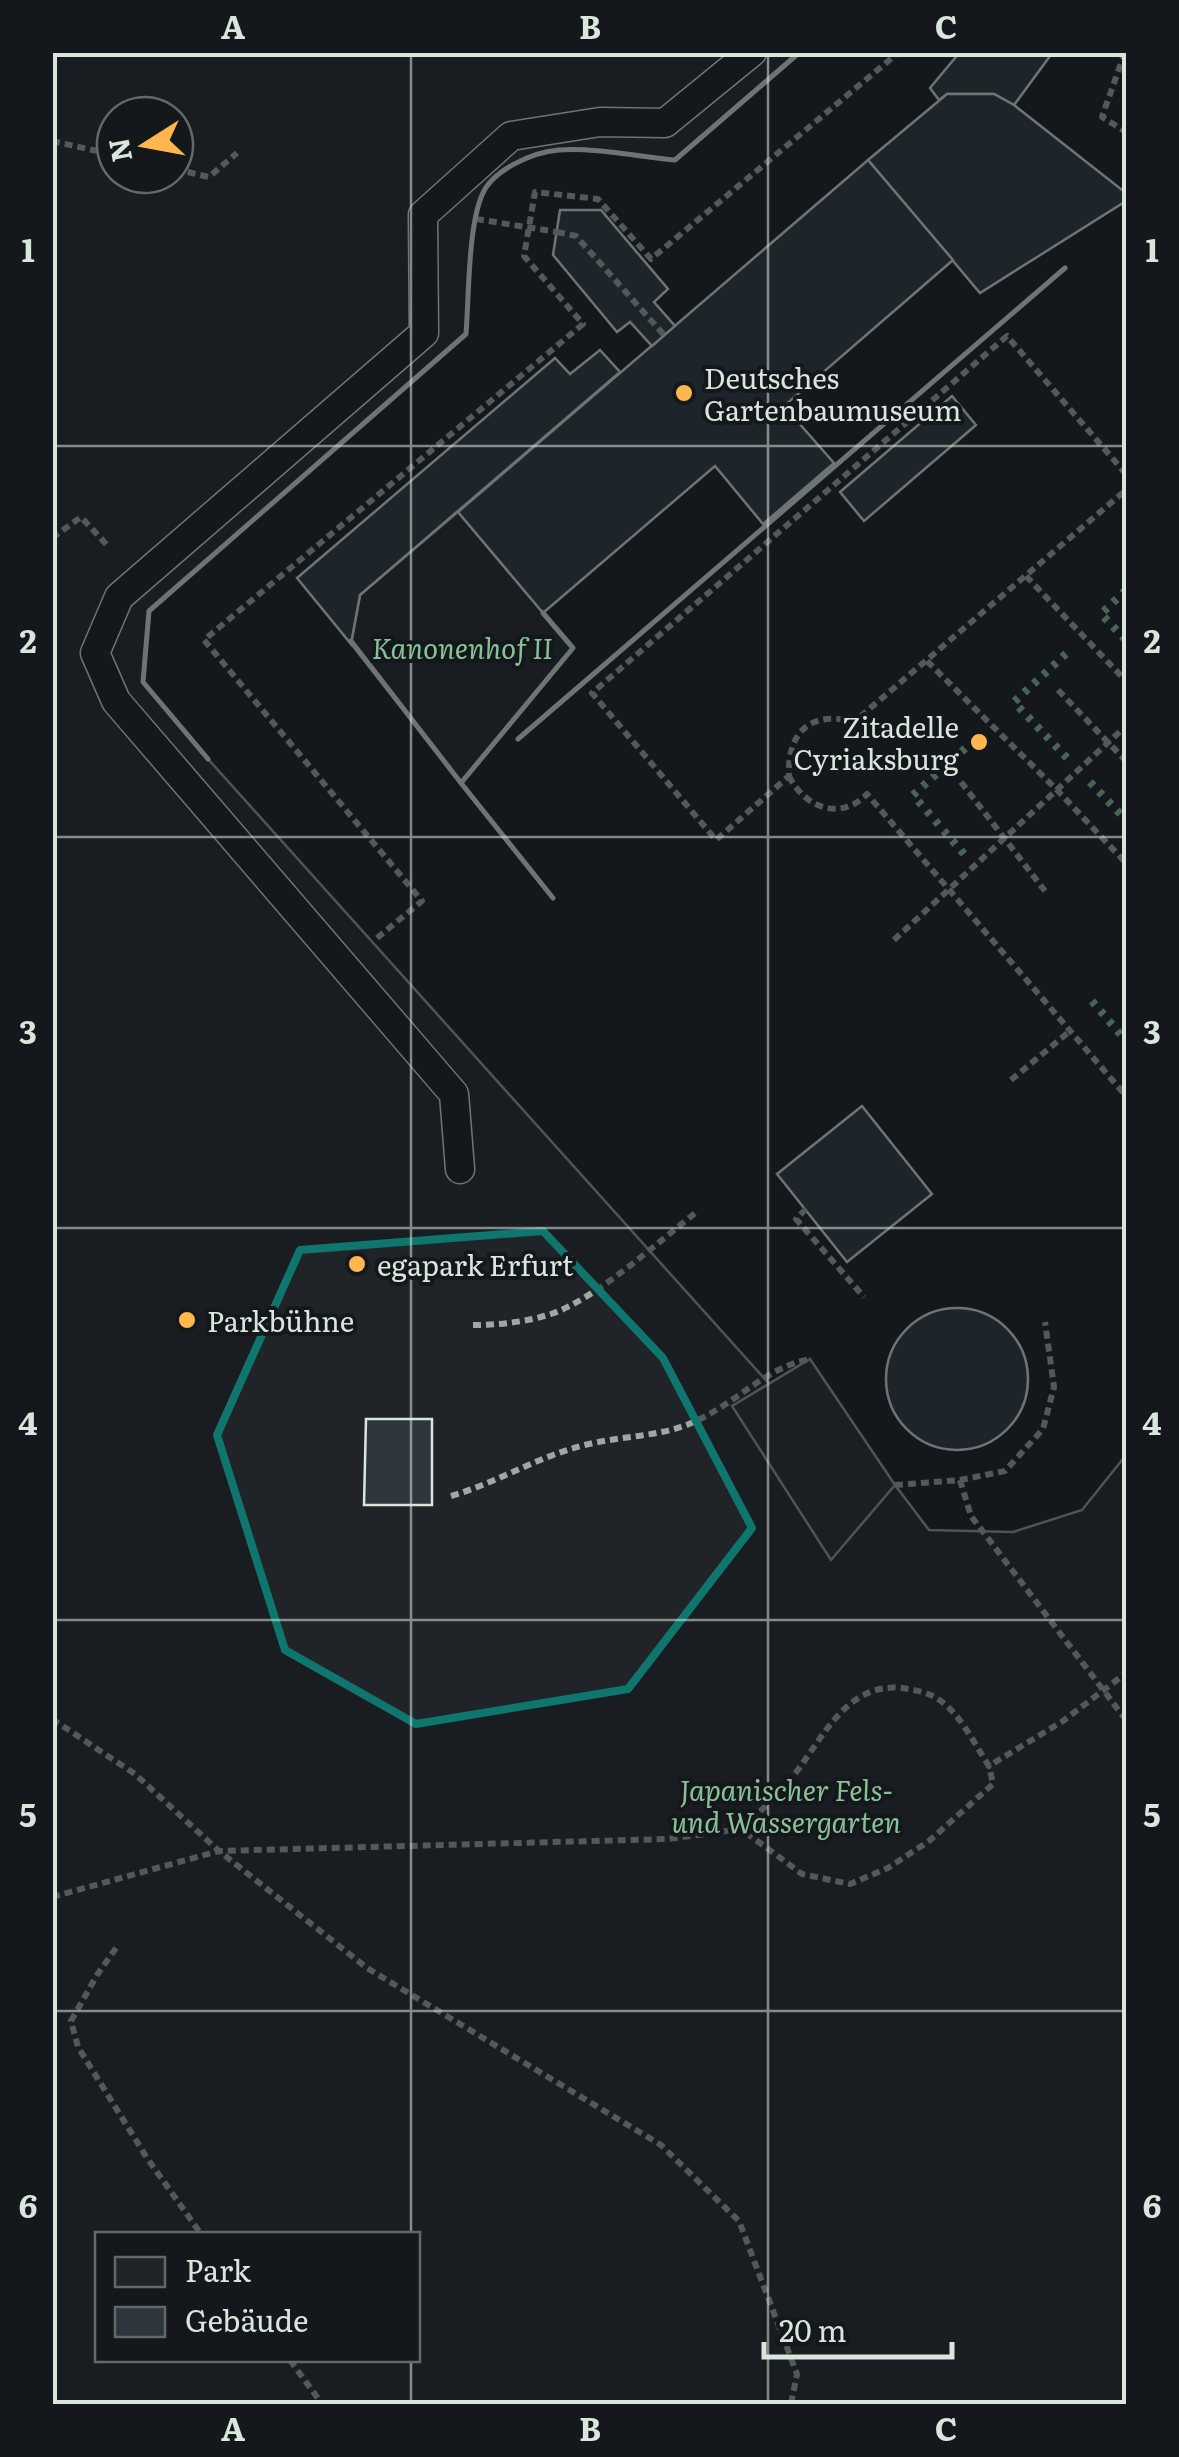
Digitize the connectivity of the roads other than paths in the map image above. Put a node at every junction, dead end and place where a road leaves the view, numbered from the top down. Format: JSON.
{"nodes":[{"id":1,"x":752,"y":52,"type":"edge"},
{"id":2,"x":460,"y":1169,"type":"dead end"}],
"edges":[{"from":1,"to":2,"type":"lane"}]}
